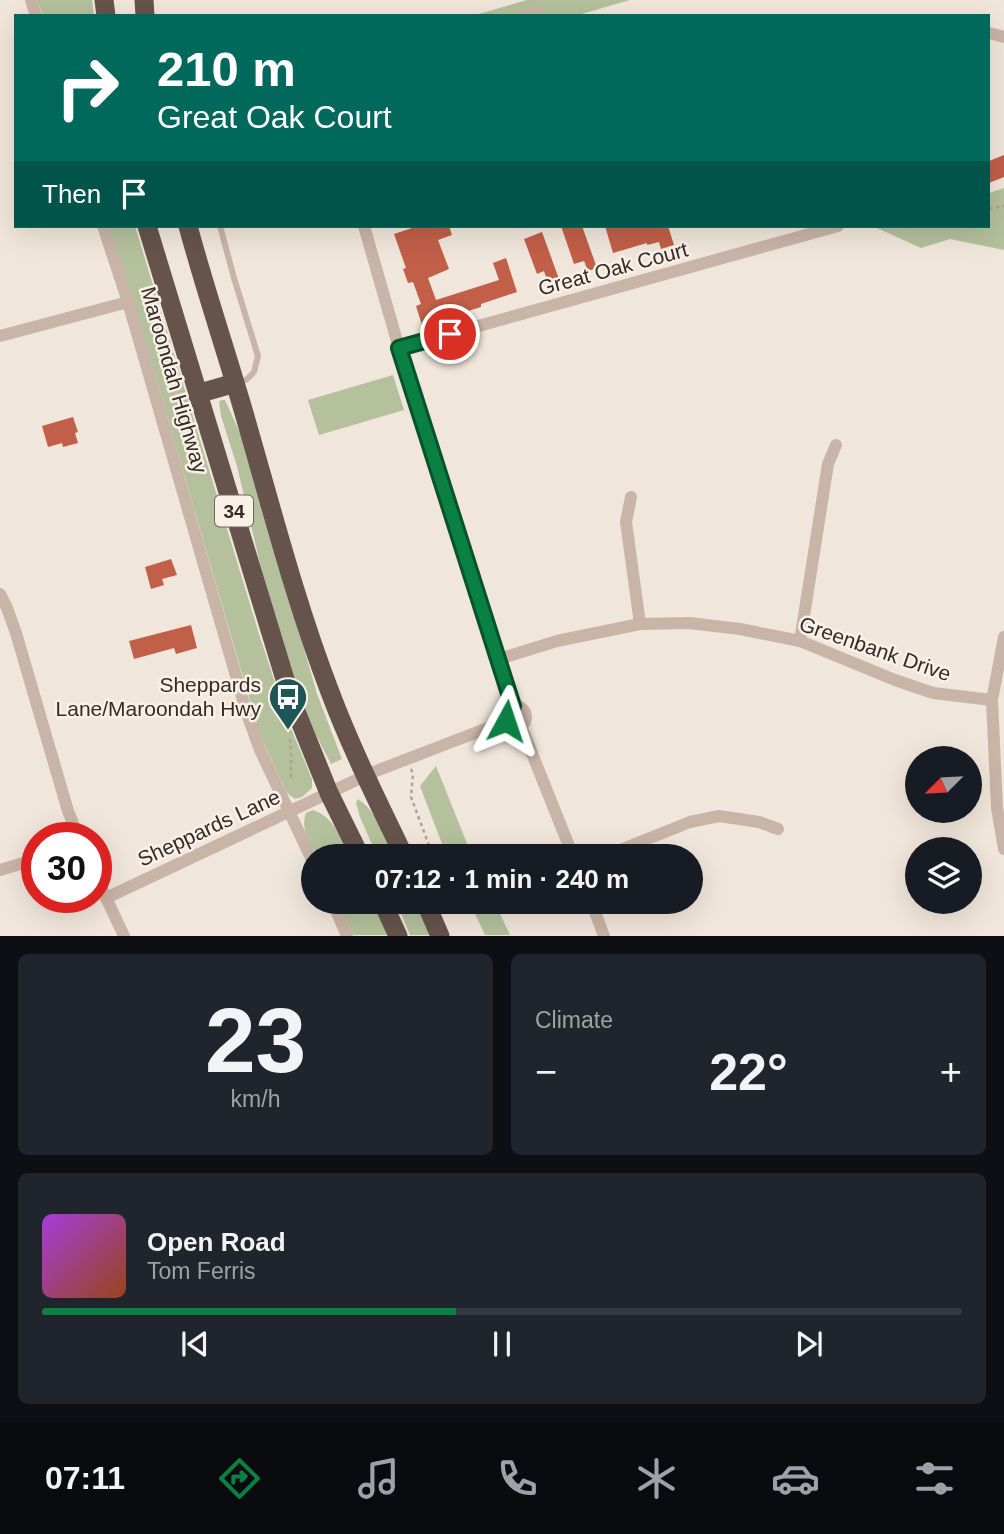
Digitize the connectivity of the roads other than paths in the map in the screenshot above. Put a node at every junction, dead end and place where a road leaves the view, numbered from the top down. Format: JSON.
{"nodes":[{"id":1,"x":540,"y":9,"type":"dead end"},
{"id":2,"x":522,"y":14,"type":"edge"},
{"id":3,"x":104,"y":228,"type":"edge"},
{"id":4,"x":148,"y":228,"type":"edge"},
{"id":5,"x":189,"y":228,"type":"edge"},
{"id":6,"x":221,"y":228,"type":"edge"},
{"id":7,"x":365,"y":228,"type":"edge"},
{"id":8,"x":831,"y":228,"type":"edge"},
{"id":9,"x":128,"y":302,"type":"junction"},
{"id":10,"x":0,"y":336,"type":"edge"},
{"id":11,"x":399,"y":348,"type":"junction"},
{"id":12,"x":235,"y":383,"type":"junction"},
{"id":13,"x":197,"y":394,"type":"junction"},
{"id":14,"x":836,"y":445,"type":"dead end"},
{"id":15,"x":631,"y":497,"type":"dead end"},
{"id":16,"x":0,"y":594,"type":"edge"},
{"id":17,"x":640,"y":624,"type":"junction"},
{"id":18,"x":1004,"y":637,"type":"edge"},
{"id":19,"x":800,"y":641,"type":"junction"},
{"id":20,"x":499,"y":659,"type":"junction"},
{"id":21,"x":992,"y":701,"type":"junction"},
{"id":22,"x":513,"y":706,"type":"junction"},
{"id":23,"x":506,"y":721,"type":"junction"},
{"id":24,"x":521,"y":726,"type":"junction"},
{"id":25,"x":365,"y":776,"type":"junction"},
{"id":26,"x":329,"y":793,"type":"junction"},
{"id":27,"x":289,"y":811,"type":"junction"},
{"id":28,"x":72,"y":822,"type":"edge"},
{"id":29,"x":1002,"y":828,"type":"edge"},
{"id":30,"x":779,"y":829,"type":"dead end"},
{"id":31,"x":305,"y":844,"type":"edge"},
{"id":32,"x":354,"y":844,"type":"edge"},
{"id":33,"x":398,"y":844,"type":"edge"},
{"id":34,"x":568,"y":844,"type":"edge"},
{"id":35,"x":636,"y":844,"type":"edge"},
{"id":36,"x":1004,"y":849,"type":"edge"},
{"id":37,"x":21,"y":864,"type":"edge"},
{"id":38,"x":0,"y":870,"type":"edge"},
{"id":39,"x":112,"y":895,"type":"edge"},
{"id":40,"x":112,"y":911,"type":"edge"},
{"id":41,"x":338,"y":914,"type":"edge"},
{"id":42,"x":388,"y":914,"type":"edge"},
{"id":43,"x":431,"y":914,"type":"edge"},
{"id":44,"x":596,"y":914,"type":"edge"},
{"id":45,"x":124,"y":936,"type":"edge"},
{"id":46,"x":347,"y":936,"type":"edge"},
{"id":47,"x":398,"y":936,"type":"edge"},
{"id":48,"x":440,"y":936,"type":"edge"},
{"id":49,"x":604,"y":936,"type":"edge"}],
"edges":[{"from":1,"to":2,"type":"lane"},
{"from":3,"to":9,"type":"street","name":"Maroondah Highway"},
{"from":4,"to":13,"type":"highway","name":"Maroondah Highway","number":"34"},
{"from":5,"to":12,"type":"highway","number":"34"},
{"from":6,"to":12,"type":"lane"},
{"from":7,"to":11,"type":"street"},
{"from":8,"to":11,"type":"street","name":"Great Oak Court"},
{"from":9,"to":10,"type":"street"},
{"from":9,"to":27,"type":"street","name":"Maroondah Highway"},
{"from":11,"to":20,"type":"street"},
{"from":12,"to":13,"type":"highway"},
{"from":12,"to":25,"type":"highway","number":"34"},
{"from":13,"to":26,"type":"highway","name":"Maroondah Highway","number":"34"},
{"from":14,"to":19,"type":"street"},
{"from":15,"to":17,"type":"street"},
{"from":16,"to":28,"type":"street"},
{"from":17,"to":19,"type":"street","name":"Greenbank Drive"},
{"from":17,"to":20,"type":"street","name":"Greenbank Drive"},
{"from":18,"to":21,"type":"street"},
{"from":19,"to":21,"type":"street","name":"Greenbank Drive"},
{"from":20,"to":22,"type":"street"},
{"from":21,"to":29,"type":"street"},
{"from":22,"to":23,"type":"street"},
{"from":22,"to":24,"type":"street"},
{"from":23,"to":24,"type":"street"},
{"from":23,"to":25,"type":"street","name":"Sheppards Lane"},
{"from":24,"to":34,"type":"street"},
{"from":25,"to":26,"type":"street","name":"Sheppards Lane"},
{"from":25,"to":33,"type":"highway","number":"34"},
{"from":26,"to":27,"type":"street","name":"Sheppards Lane"},
{"from":26,"to":32,"type":"highway","name":"Maroondah Highway","number":"34"},
{"from":27,"to":31,"type":"street","name":"Maroondah Highway"},
{"from":27,"to":39,"type":"street","name":"Sheppards Lane"},
{"from":29,"to":36,"type":"street"},
{"from":30,"to":35,"type":"street"},
{"from":37,"to":38,"type":"street"},
{"from":40,"to":45,"type":"street"},
{"from":41,"to":46,"type":"street"},
{"from":42,"to":47,"type":"highway"},
{"from":43,"to":48,"type":"highway"},
{"from":44,"to":49,"type":"street"}]}
